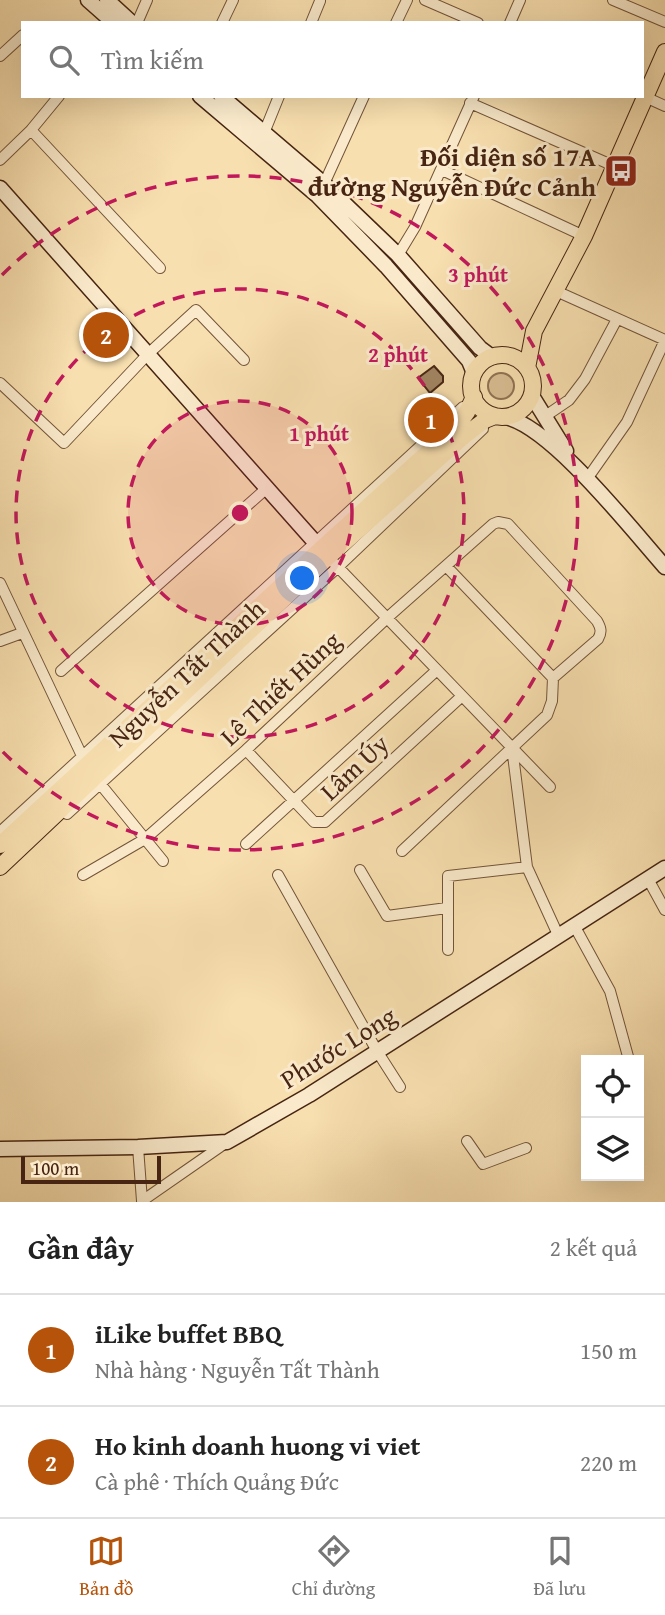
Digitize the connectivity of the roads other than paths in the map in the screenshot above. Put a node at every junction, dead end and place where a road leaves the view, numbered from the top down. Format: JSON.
{"nodes":[{"id":1,"x":88,"y":0,"type":"edge"},
{"id":2,"x":107,"y":0,"type":"edge"},
{"id":3,"x":147,"y":0,"type":"edge"},
{"id":4,"x":233,"y":0,"type":"edge"},
{"id":5,"x":407,"y":0,"type":"edge"},
{"id":6,"x":425,"y":0,"type":"edge"},
{"id":7,"x":520,"y":0,"type":"edge"},
{"id":8,"x":613,"y":0,"type":"edge"},
{"id":9,"x":320,"y":1,"type":"edge"},
{"id":10,"x":112,"y":21,"type":"edge"},
{"id":11,"x":132,"y":21,"type":"edge"},
{"id":12,"x":135,"y":21,"type":"edge"},
{"id":13,"x":223,"y":21,"type":"edge"},
{"id":14,"x":312,"y":21,"type":"edge"},
{"id":15,"x":397,"y":21,"type":"edge"},
{"id":16,"x":473,"y":21,"type":"edge"},
{"id":17,"x":511,"y":21,"type":"edge"},
{"id":18,"x":665,"y":22,"type":"edge"},
{"id":19,"x":0,"y":37,"type":"edge"},
{"id":20,"x":21,"y":37,"type":"edge"},
{"id":21,"x":10,"y":46,"type":"junction"},
{"id":22,"x":665,"y":52,"type":"edge"},
{"id":23,"x":0,"y":56,"type":"edge"},
{"id":24,"x":644,"y":96,"type":"edge"},
{"id":25,"x":58,"y":98,"type":"edge"},
{"id":26,"x":202,"y":98,"type":"edge"},
{"id":27,"x":223,"y":98,"type":"edge"},
{"id":28,"x":278,"y":98,"type":"edge"},
{"id":29,"x":363,"y":98,"type":"edge"},
{"id":30,"x":643,"y":98,"type":"edge"},
{"id":31,"x":472,"y":100,"type":"edge"},
{"id":32,"x":665,"y":106,"type":"edge"},
{"id":33,"x":31,"y":130,"type":"junction"},
{"id":34,"x":264,"y":133,"type":"junction"},
{"id":35,"x":0,"y":160,"type":"edge"},
{"id":36,"x":614,"y":166,"type":"junction"},
{"id":37,"x":442,"y":170,"type":"junction"},
{"id":38,"x":324,"y":184,"type":"junction"},
{"id":39,"x":0,"y":188,"type":"edge"},
{"id":40,"x":584,"y":236,"type":"junction"},
{"id":41,"x":398,"y":255,"type":"junction"},
{"id":42,"x":386,"y":266,"type":"junction"},
{"id":43,"x":160,"y":268,"type":"dead end"},
{"id":44,"x":555,"y":292,"type":"junction"},
{"id":45,"x":617,"y":319,"type":"junction"},
{"id":46,"x":534,"y":331,"type":"junction"},
{"id":47,"x":665,"y":340,"type":"edge"},
{"id":48,"x":148,"y":354,"type":"junction"},
{"id":49,"x":509,"y":356,"type":"junction"},
{"id":50,"x":492,"y":357,"type":"junction"},
{"id":51,"x":244,"y":360,"type":"dead end"},
{"id":52,"x":527,"y":368,"type":"junction"},
{"id":53,"x":474,"y":373,"type":"junction"},
{"id":54,"x":0,"y":383,"type":"edge"},
{"id":55,"x":532,"y":396,"type":"junction"},
{"id":56,"x":474,"y":397,"type":"junction"},
{"id":57,"x":500,"y":416,"type":"junction"},
{"id":58,"x":544,"y":417,"type":"junction"},
{"id":59,"x":574,"y":464,"type":"junction"},
{"id":60,"x":587,"y":479,"type":"junction"},
{"id":61,"x":268,"y":487,"type":"junction"},
{"id":62,"x":325,"y":553,"type":"junction"},
{"id":63,"x":446,"y":566,"type":"junction"},
{"id":64,"x":665,"y":567,"type":"edge"},
{"id":65,"x":1,"y":590,"type":"edge"},
{"id":66,"x":387,"y":618,"type":"junction"},
{"id":67,"x":22,"y":633,"type":"junction"},
{"id":68,"x":0,"y":640,"type":"edge"},
{"id":69,"x":437,"y":670,"type":"junction"},
{"id":70,"x":61,"y":671,"type":"dead end"},
{"id":71,"x":553,"y":678,"type":"junction"},
{"id":72,"x":462,"y":696,"type":"junction"},
{"id":73,"x":512,"y":747,"type":"junction"},
{"id":74,"x":246,"y":750,"type":"junction"},
{"id":75,"x":91,"y":771,"type":"junction"},
{"id":76,"x":550,"y":787,"type":"dead end"},
{"id":77,"x":293,"y":801,"type":"junction"},
{"id":78,"x":0,"y":832,"type":"edge"},
{"id":79,"x":145,"y":839,"type":"junction"},
{"id":80,"x":0,"y":845,"type":"edge"},
{"id":81,"x":246,"y":845,"type":"dead end"},
{"id":82,"x":402,"y":851,"type":"dead end"},
{"id":83,"x":163,"y":861,"type":"dead end"},
{"id":84,"x":0,"y":867,"type":"edge"},
{"id":85,"x":527,"y":867,"type":"junction"},
{"id":86,"x":665,"y":868,"type":"edge"},
{"id":87,"x":360,"y":870,"type":"dead end"},
{"id":88,"x":83,"y":875,"type":"dead end"},
{"id":89,"x":278,"y":875,"type":"dead end"},
{"id":90,"x":0,"y":876,"type":"edge"},
{"id":91,"x":648,"y":879,"type":"junction"},
{"id":92,"x":447,"y":908,"type":"junction"},
{"id":93,"x":665,"y":910,"type":"edge"},
{"id":94,"x":575,"y":927,"type":"junction"},
{"id":95,"x":559,"y":937,"type":"junction"},
{"id":96,"x":448,"y":950,"type":"dead end"},
{"id":97,"x":377,"y":1051,"type":"junction"},
{"id":98,"x":628,"y":1055,"type":"edge"},
{"id":99,"x":400,"y":1087,"type":"dead end"},
{"id":100,"x":467,"y":1141,"type":"dead end"},
{"id":101,"x":227,"y":1142,"type":"junction"},
{"id":102,"x":138,"y":1147,"type":"junction"},
{"id":103,"x":526,"y":1147,"type":"dead end"},
{"id":104,"x":0,"y":1149,"type":"edge"},
{"id":105,"x":143,"y":1201,"type":"edge"}],
"edges":[{"from":1,"to":10,"type":"street"},
{"from":2,"to":11,"type":"street"},
{"from":3,"to":12,"type":"street"},
{"from":4,"to":13,"type":"street"},
{"from":5,"to":15,"type":"street"},
{"from":6,"to":16,"type":"street"},
{"from":7,"to":17,"type":"street"},
{"from":8,"to":18,"type":"street"},
{"from":9,"to":14,"type":"street"},
{"from":19,"to":21,"type":"street"},
{"from":20,"to":21,"type":"street"},
{"from":21,"to":23,"type":"street"},
{"from":22,"to":24,"type":"main road"},
{"from":24,"to":32,"type":"street"},
{"from":25,"to":33,"type":"street"},
{"from":26,"to":42,"type":"street"},
{"from":27,"to":34,"type":"street"},
{"from":28,"to":34,"type":"street"},
{"from":29,"to":38,"type":"street"},
{"from":30,"to":36,"type":"main road"},
{"from":31,"to":36,"type":"street"},
{"from":31,"to":37,"type":"street"},
{"from":33,"to":35,"type":"street"},
{"from":33,"to":43,"type":"street"},
{"from":34,"to":38,"type":"street"},
{"from":36,"to":40,"type":"main road"},
{"from":37,"to":40,"type":"street"},
{"from":37,"to":41,"type":"street"},
{"from":38,"to":41,"type":"street"},
{"from":39,"to":48,"type":"street"},
{"from":40,"to":44,"type":"main road"},
{"from":41,"to":42,"type":"street"},
{"from":41,"to":50,"type":"street"},
{"from":42,"to":53,"type":"street"},
{"from":44,"to":45,"type":"street"},
{"from":44,"to":46,"type":"main road"},
{"from":45,"to":47,"type":"street"},
{"from":45,"to":58,"type":"street"},
{"from":46,"to":49,"type":"main road"},
{"from":46,"to":52,"type":"main road"},
{"from":47,"to":60,"type":"street"},
{"from":48,"to":51,"type":"street"},
{"from":48,"to":54,"type":"street"},
{"from":48,"to":61,"type":"street"},
{"from":49,"to":50,"type":"main road"},
{"from":49,"to":52,"type":"main road"},
{"from":50,"to":53,"type":"main road"},
{"from":52,"to":55,"type":"main road"},
{"from":53,"to":56,"type":"main road"},
{"from":55,"to":57,"type":"main road"},
{"from":55,"to":58,"type":"street"},
{"from":56,"to":57,"type":"main road"},
{"from":56,"to":62,"type":"main road","name":"Nguyễn Tất Thành"},
{"from":57,"to":59,"type":"street"},
{"from":57,"to":62,"type":"main road","name":"Nguyễn Tất Thành"},
{"from":58,"to":59,"type":"street"},
{"from":59,"to":60,"type":"street"},
{"from":60,"to":64,"type":"street"},
{"from":61,"to":62,"type":"street"},
{"from":61,"to":70,"type":"street"},
{"from":62,"to":66,"type":"street"},
{"from":62,"to":75,"type":"main road","name":"Nguyễn Tất Thành"},
{"from":62,"to":75,"type":"street","name":"Nguyễn Tất Thành"},
{"from":63,"to":66,"type":"street","name":"Lê Thiết Hùng"},
{"from":63,"to":71,"type":"street"},
{"from":63,"to":71,"type":"street","name":"Lê Thiết Hùng"},
{"from":65,"to":67,"type":"street"},
{"from":66,"to":69,"type":"street"},
{"from":66,"to":74,"type":"street","name":"Lê Thiết Hùng"},
{"from":67,"to":68,"type":"street"},
{"from":67,"to":75,"type":"street"},
{"from":69,"to":72,"type":"street"},
{"from":69,"to":77,"type":"street"},
{"from":71,"to":73,"type":"street"},
{"from":72,"to":73,"type":"street"},
{"from":72,"to":77,"type":"street","name":"Lâm Úy"},
{"from":73,"to":76,"type":"street"},
{"from":73,"to":82,"type":"street"},
{"from":73,"to":85,"type":"street"},
{"from":74,"to":77,"type":"street","name":"Lâm Úy"},
{"from":74,"to":79,"type":"street","name":"Lê Thiết Hùng"},
{"from":75,"to":78,"type":"street","name":"Nguyễn Tất Thành"},
{"from":75,"to":79,"type":"street"},
{"from":75,"to":80,"type":"main road","name":"Nguyễn Tất Thành"},
{"from":75,"to":84,"type":"main road","name":"Nguyễn Tất Thành"},
{"from":75,"to":90,"type":"street","name":"Nguyễn Tất Thành"},
{"from":77,"to":81,"type":"street"},
{"from":79,"to":83,"type":"street"},
{"from":79,"to":88,"type":"street","name":"Lê Thiết Hùng"},
{"from":85,"to":92,"type":"street"},
{"from":85,"to":95,"type":"street"},
{"from":86,"to":91,"type":"street","name":"Phước Long"},
{"from":87,"to":92,"type":"street"},
{"from":89,"to":97,"type":"street"},
{"from":91,"to":93,"type":"street"},
{"from":91,"to":94,"type":"street","name":"Phước Long"},
{"from":92,"to":96,"type":"street"},
{"from":94,"to":95,"type":"street","name":"Phước Long"},
{"from":94,"to":98,"type":"street"},
{"from":95,"to":97,"type":"street","name":"Phước Long"},
{"from":97,"to":99,"type":"street"},
{"from":97,"to":101,"type":"street","name":"Phước Long"},
{"from":100,"to":103,"type":"street"},
{"from":101,"to":102,"type":"street","name":"Phước Long"},
{"from":101,"to":105,"type":"street"},
{"from":102,"to":104,"type":"street","name":"Phước Long"},
{"from":102,"to":105,"type":"street"}]}
